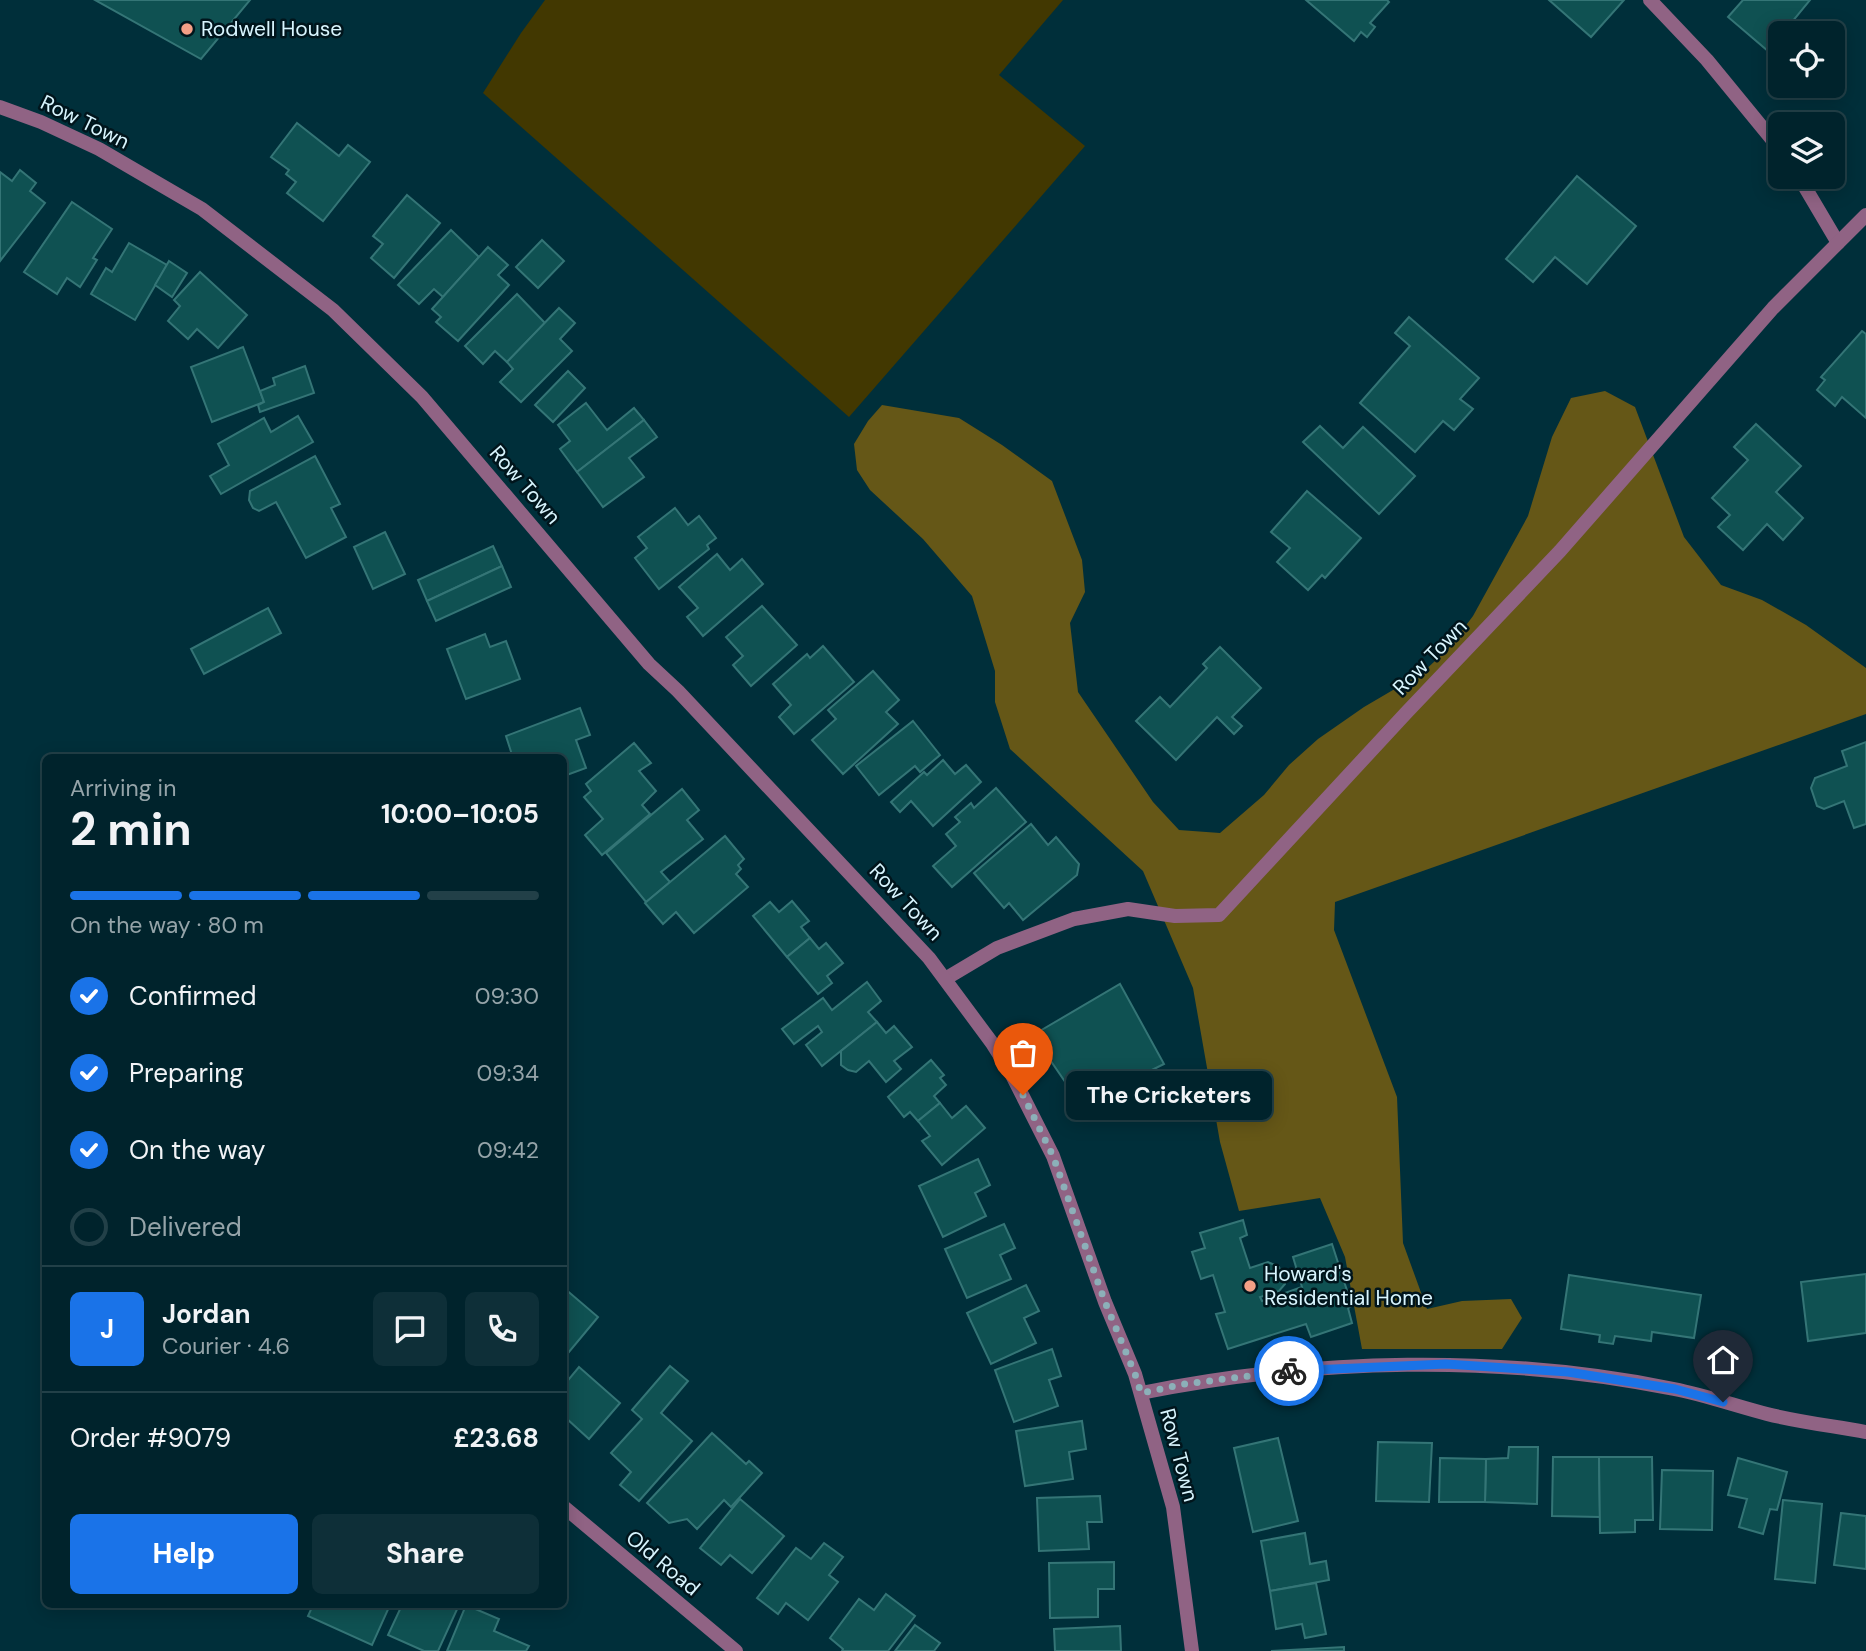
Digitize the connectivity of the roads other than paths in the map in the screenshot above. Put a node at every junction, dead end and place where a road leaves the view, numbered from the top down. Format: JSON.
{"nodes":[{"id":1,"x":1650,"y":0,"type":"edge"},
{"id":2,"x":0,"y":107,"type":"edge"},
{"id":3,"x":1768,"y":134,"type":"edge"},
{"id":4,"x":1806,"y":189,"type":"edge"},
{"id":5,"x":1866,"y":215,"type":"edge"},
{"id":6,"x":1838,"y":243,"type":"junction"},
{"id":7,"x":945,"y":979,"type":"junction"},
{"id":8,"x":1141,"y":1393,"type":"junction"},
{"id":9,"x":1866,"y":1432,"type":"edge"},
{"id":10,"x":567,"y":1510,"type":"edge"},
{"id":11,"x":736,"y":1651,"type":"edge"},
{"id":12,"x":1192,"y":1651,"type":"edge"}],
"edges":[{"from":1,"to":3,"type":"street"},
{"from":2,"to":7,"type":"street","name":"Row Town"},
{"from":4,"to":6,"type":"street"},
{"from":5,"to":6,"type":"street","name":"Row Town"},
{"from":6,"to":7,"type":"street","name":"Row Town"},
{"from":7,"to":8,"type":"street","name":"Row Town"},
{"from":8,"to":9,"type":"street"},
{"from":8,"to":12,"type":"street","name":"Row Town"},
{"from":10,"to":11,"type":"street","name":"Old Road"}]}
